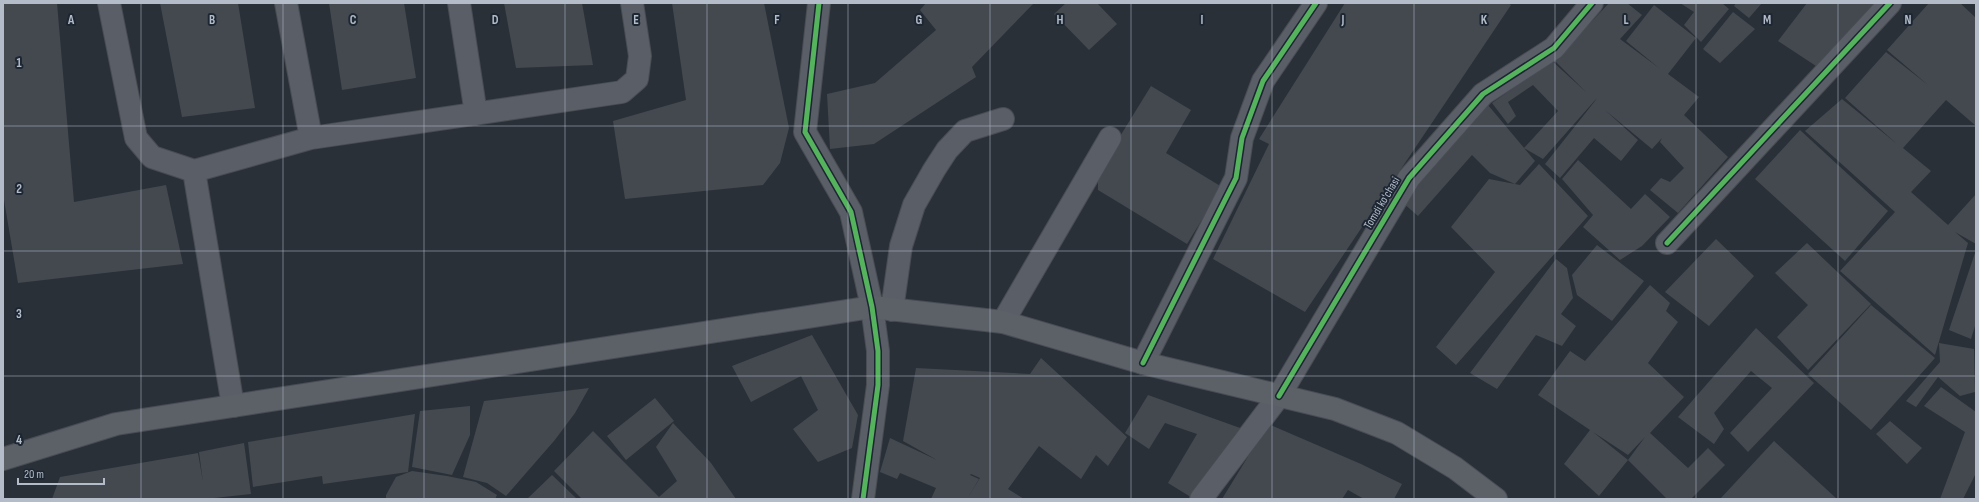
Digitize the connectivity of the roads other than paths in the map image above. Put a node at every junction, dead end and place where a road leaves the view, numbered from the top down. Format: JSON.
{"nodes":[{"id":1,"x":109,"y":3,"type":"edge"},
{"id":2,"x":286,"y":3,"type":"edge"},
{"id":3,"x":459,"y":3,"type":"edge"},
{"id":4,"x":632,"y":3,"type":"edge"},
{"id":5,"x":819,"y":3,"type":"edge"},
{"id":6,"x":1316,"y":3,"type":"edge"},
{"id":7,"x":1592,"y":3,"type":"edge"},
{"id":8,"x":1890,"y":3,"type":"edge"},
{"id":9,"x":476,"y":114,"type":"junction"},
{"id":10,"x":1003,"y":119,"type":"dead end"},
{"id":11,"x":311,"y":138,"type":"junction"},
{"id":12,"x":1110,"y":138,"type":"dead end"},
{"id":13,"x":194,"y":171,"type":"junction"},
{"id":14,"x":1667,"y":243,"type":"dead end"},
{"id":15,"x":882,"y":308,"type":"junction"},
{"id":16,"x":1003,"y":322,"type":"junction"},
{"id":17,"x":1143,"y":363,"type":"junction"},
{"id":18,"x":1279,"y":396,"type":"junction"},
{"id":19,"x":233,"y":406,"type":"junction"},
{"id":20,"x":3,"y":459,"type":"edge"},
{"id":21,"x":863,"y":499,"type":"edge"},
{"id":22,"x":1201,"y":499,"type":"edge"},
{"id":23,"x":1496,"y":499,"type":"edge"}],
"edges":[{"from":1,"to":13,"type":"street"},
{"from":2,"to":11,"type":"street"},
{"from":3,"to":9,"type":"street"},
{"from":4,"to":9,"type":"street"},
{"from":5,"to":15,"type":"street"},
{"from":6,"to":17,"type":"street"},
{"from":7,"to":18,"type":"street","name":"Tomdi ko'chasi"},
{"from":8,"to":14,"type":"street"},
{"from":9,"to":11,"type":"street"},
{"from":10,"to":15,"type":"street"},
{"from":11,"to":13,"type":"street"},
{"from":12,"to":16,"type":"street"},
{"from":13,"to":19,"type":"street"},
{"from":15,"to":16,"type":"main road"},
{"from":15,"to":19,"type":"main road"},
{"from":15,"to":21,"type":"street"},
{"from":16,"to":17,"type":"main road"},
{"from":17,"to":18,"type":"main road"},
{"from":18,"to":22,"type":"street","name":"Tomdi ko'chasi"},
{"from":18,"to":23,"type":"main road"},
{"from":19,"to":20,"type":"main road"}]}
